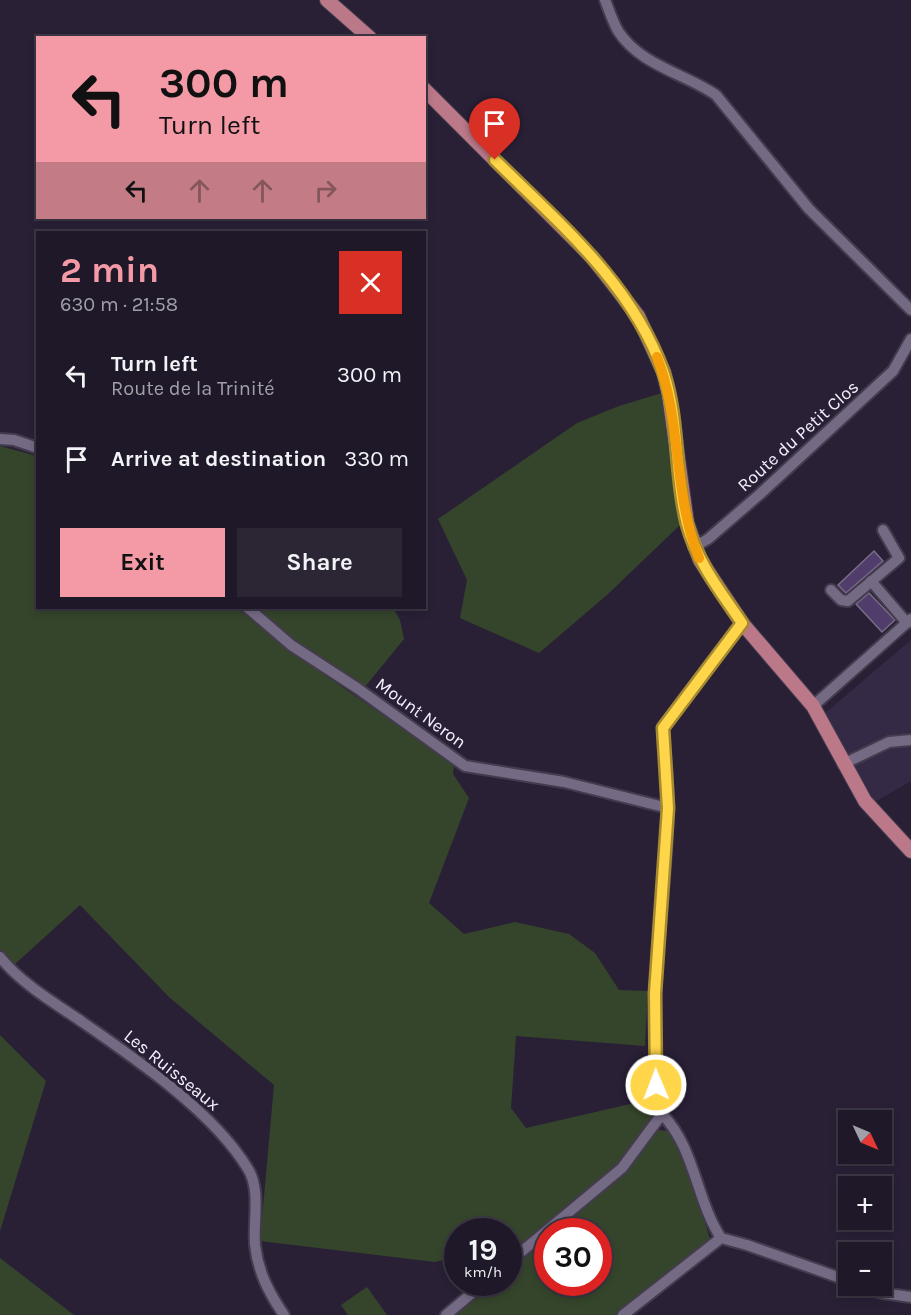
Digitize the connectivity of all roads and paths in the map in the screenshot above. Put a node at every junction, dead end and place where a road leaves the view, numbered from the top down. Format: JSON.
{"nodes":[{"id":1,"x":327,"y":0,"type":"edge"},
{"id":2,"x":605,"y":0,"type":"edge"},
{"id":3,"x":368,"y":36,"type":"edge"},
{"id":4,"x":426,"y":91,"type":"edge"},
{"id":5,"x":911,"y":310,"type":"edge"},
{"id":6,"x":911,"y":339,"type":"edge"},
{"id":7,"x":0,"y":439,"type":"edge"},
{"id":8,"x":36,"y":447,"type":"edge"},
{"id":9,"x":883,"y":530,"type":"dead end"},
{"id":10,"x":694,"y":547,"type":"junction"},
{"id":11,"x":871,"y":581,"type":"junction"},
{"id":12,"x":831,"y":590,"type":"dead end"},
{"id":13,"x":249,"y":609,"type":"edge"},
{"id":14,"x":909,"y":621,"type":"edge"},
{"id":15,"x":742,"y":623,"type":"junction"},
{"id":16,"x":813,"y":706,"type":"junction"},
{"id":17,"x":911,"y":740,"type":"edge"},
{"id":18,"x":843,"y":764,"type":"junction"},
{"id":19,"x":668,"y":808,"type":"junction"},
{"id":20,"x":911,"y":851,"type":"edge"},
{"id":21,"x":0,"y":957,"type":"edge"},
{"id":22,"x":662,"y":1114,"type":"junction"},
{"id":23,"x":721,"y":1238,"type":"junction"},
{"id":24,"x":522,"y":1251,"type":"edge"},
{"id":25,"x":838,"y":1277,"type":"edge"},
{"id":26,"x":892,"y":1294,"type":"edge"},
{"id":27,"x":468,"y":1296,"type":"edge"},
{"id":28,"x":911,"y":1297,"type":"edge"},
{"id":29,"x":284,"y":1315,"type":"edge"},
{"id":30,"x":446,"y":1315,"type":"edge"},
{"id":31,"x":623,"y":1315,"type":"edge"}],
"edges":[{"from":1,"to":3,"type":"main road"},
{"from":2,"to":5,"type":"street"},
{"from":4,"to":10,"type":"main road"},
{"from":6,"to":10,"type":"street","name":"Route du Petit Clos"},
{"from":7,"to":8,"type":"street"},
{"from":9,"to":11,"type":"street"},
{"from":10,"to":15,"type":"main road"},
{"from":11,"to":12,"type":"street"},
{"from":11,"to":14,"type":"street"},
{"from":13,"to":19,"type":"street","name":"Mount Neron"},
{"from":14,"to":16,"type":"street"},
{"from":15,"to":16,"type":"main road"},
{"from":15,"to":19,"type":"street"},
{"from":16,"to":18,"type":"main road"},
{"from":17,"to":18,"type":"street"},
{"from":18,"to":20,"type":"main road"},
{"from":19,"to":22,"type":"street"},
{"from":21,"to":29,"type":"street","name":"Les Ruisseaux"},
{"from":22,"to":23,"type":"street"},
{"from":22,"to":24,"type":"street"},
{"from":23,"to":25,"type":"street"},
{"from":23,"to":31,"type":"street"},
{"from":26,"to":28,"type":"street"},
{"from":27,"to":30,"type":"street"}]}
